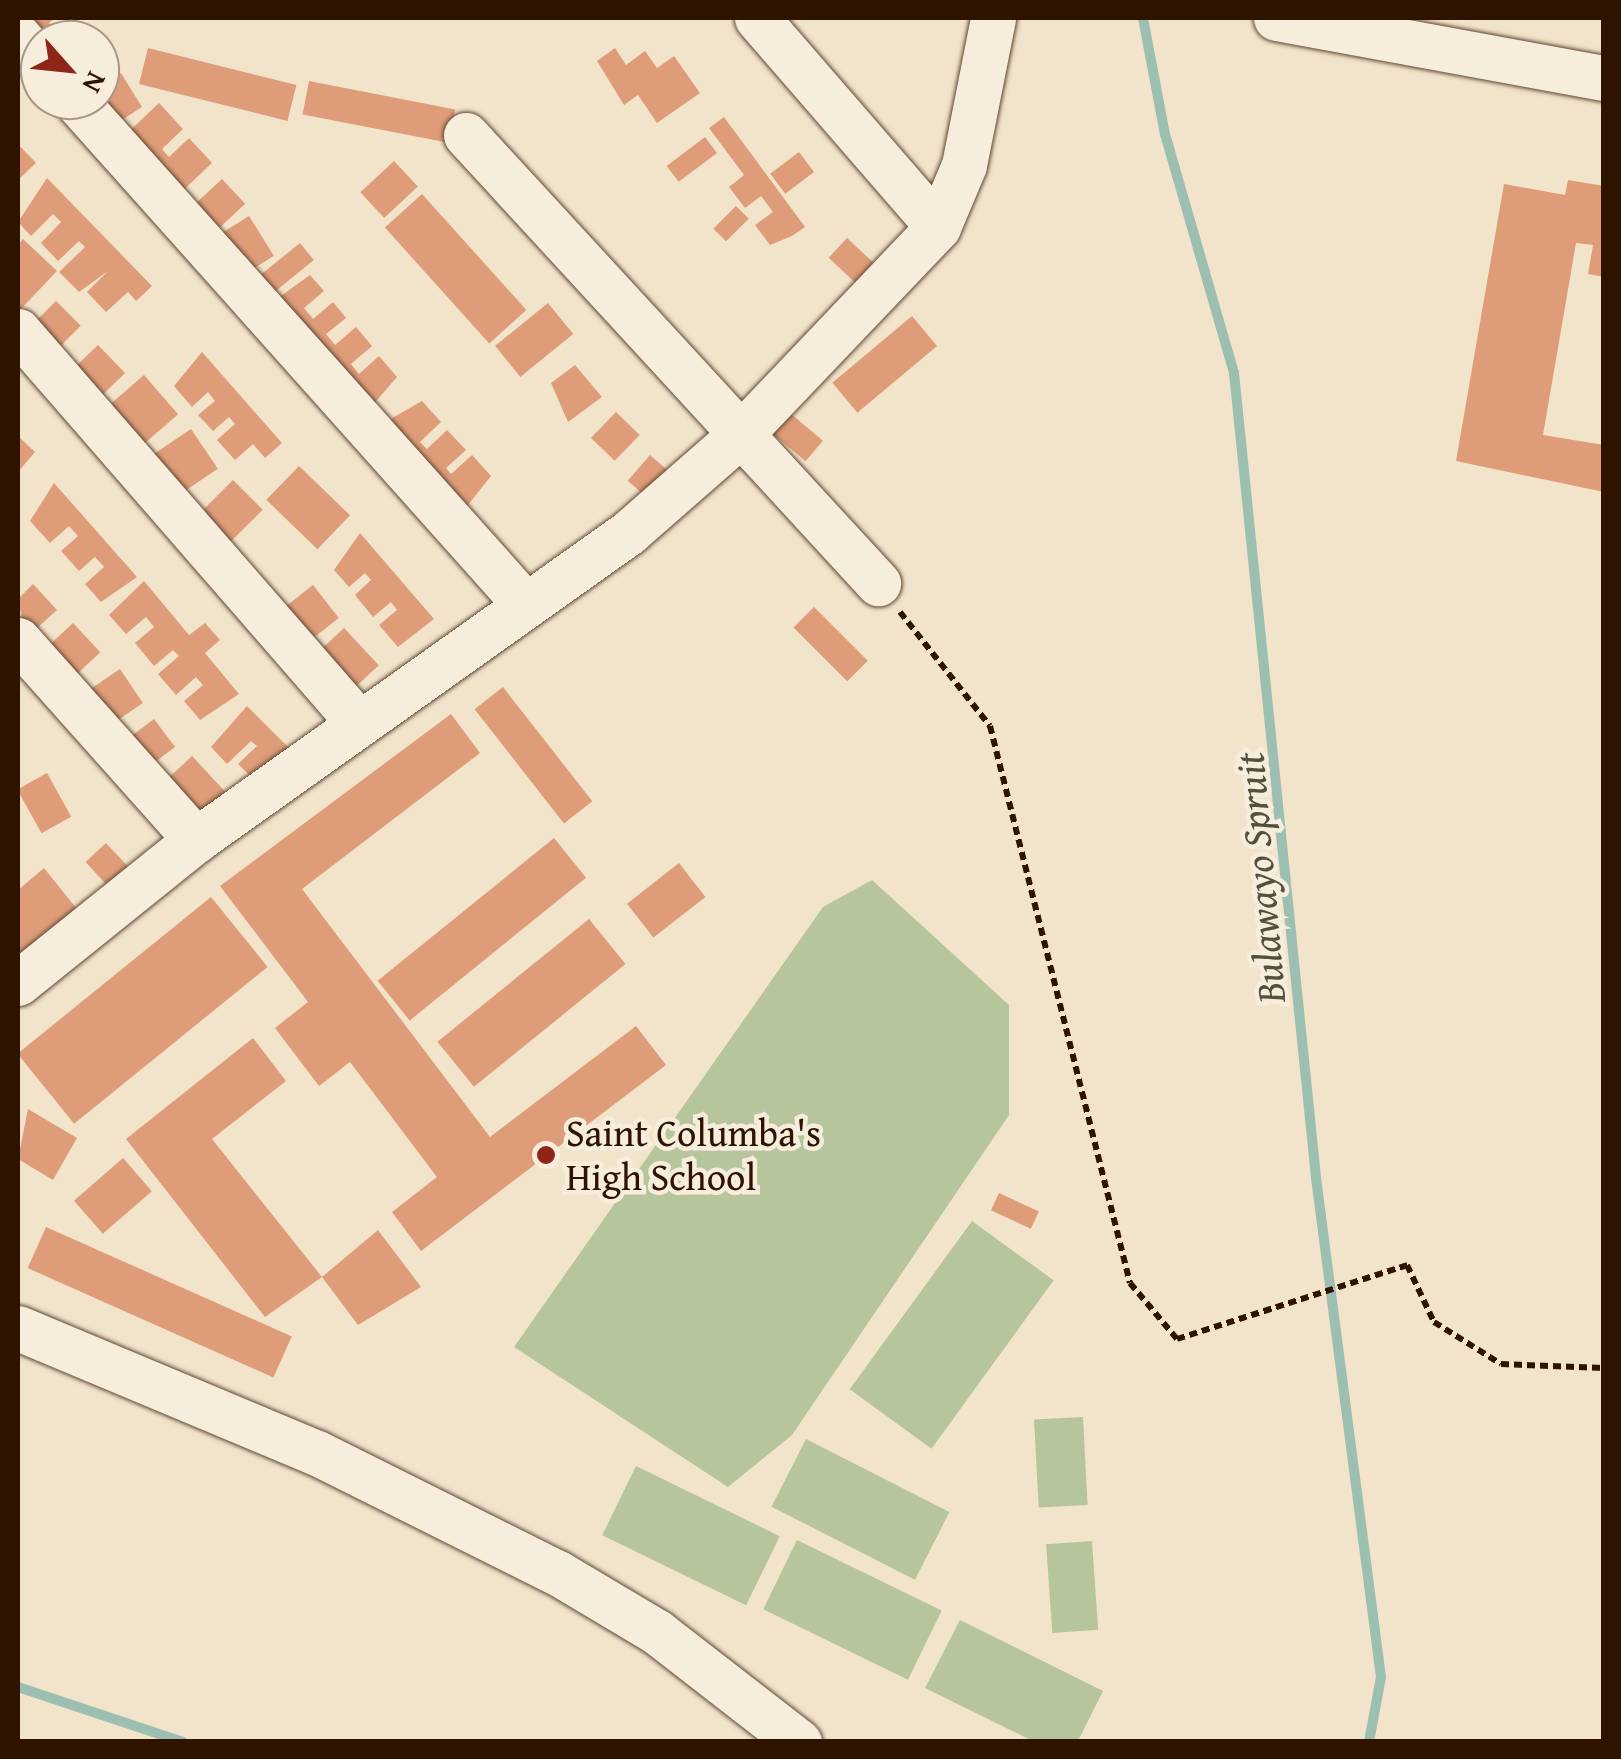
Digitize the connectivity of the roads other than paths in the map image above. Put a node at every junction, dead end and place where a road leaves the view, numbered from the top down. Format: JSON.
{"nodes":[{"id":1,"x":757,"y":18,"type":"edge"},
{"id":2,"x":994,"y":18,"type":"edge"},
{"id":3,"x":1276,"y":18,"type":"edge"},
{"id":4,"x":1604,"y":78,"type":"edge"},
{"id":5,"x":93,"y":120,"type":"edge"},
{"id":6,"x":466,"y":134,"type":"dead end"},
{"id":7,"x":938,"y":227,"type":"junction"},
{"id":8,"x":18,"y":331,"type":"edge"},
{"id":9,"x":740,"y":435,"type":"junction"},
{"id":10,"x":878,"y":583,"type":"road end"},
{"id":11,"x":524,"y":603,"type":"junction"},
{"id":12,"x":18,"y":640,"type":"edge"},
{"id":13,"x":358,"y":722,"type":"junction"},
{"id":14,"x":196,"y":840,"type":"junction"},
{"id":15,"x":18,"y":983,"type":"edge"},
{"id":16,"x":18,"y":1328,"type":"edge"},
{"id":17,"x":799,"y":1742,"type":"edge"}],
"edges":[{"from":1,"to":7,"type":"street"},
{"from":2,"to":7,"type":"street"},
{"from":3,"to":4,"type":"street"},
{"from":5,"to":11,"type":"street"},
{"from":6,"to":9,"type":"street"},
{"from":7,"to":9,"type":"street"},
{"from":8,"to":13,"type":"street"},
{"from":9,"to":10,"type":"street"},
{"from":9,"to":11,"type":"street"},
{"from":11,"to":13,"type":"street"},
{"from":12,"to":14,"type":"street"},
{"from":13,"to":14,"type":"street"},
{"from":14,"to":15,"type":"street"},
{"from":16,"to":17,"type":"street"}]}
